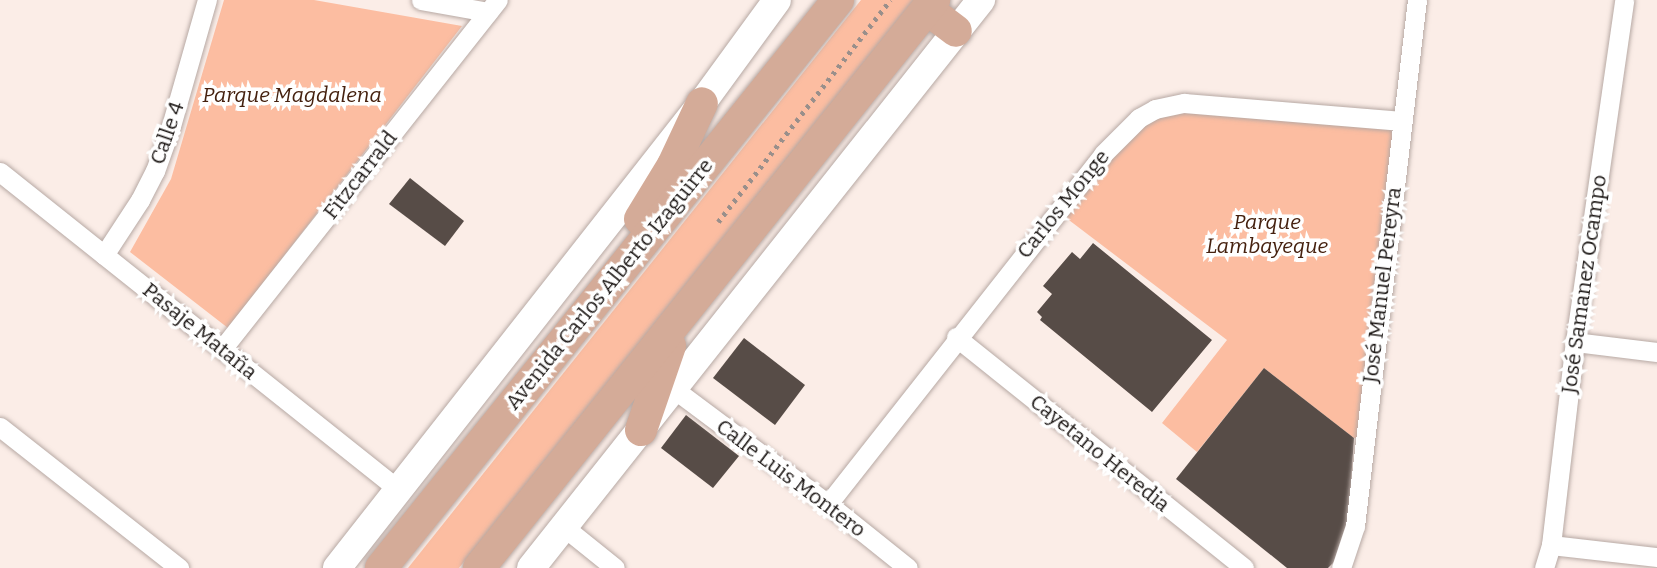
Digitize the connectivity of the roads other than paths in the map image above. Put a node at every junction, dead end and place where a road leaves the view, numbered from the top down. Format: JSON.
{"nodes":[{"id":1,"x":207,"y":0,"type":"edge"},
{"id":2,"x":421,"y":0,"type":"edge"},
{"id":3,"x":777,"y":0,"type":"edge"},
{"id":4,"x":838,"y":0,"type":"edge"},
{"id":5,"x":1417,"y":0,"type":"edge"},
{"id":6,"x":1624,"y":0,"type":"edge"},
{"id":7,"x":980,"y":1,"type":"edge"},
{"id":8,"x":930,"y":5,"type":"edge"},
{"id":9,"x":493,"y":6,"type":"edge"},
{"id":10,"x":956,"y":31,"type":"junction"},
{"id":11,"x":702,"y":103,"type":"junction"},
{"id":12,"x":1402,"y":121,"type":"junction"},
{"id":13,"x":0,"y":172,"type":"edge"},
{"id":14,"x":104,"y":255,"type":"junction"},
{"id":15,"x":619,"y":272,"type":"junction"},
{"id":16,"x":678,"y":323,"type":"junction"},
{"id":17,"x":956,"y":337,"type":"junction"},
{"id":18,"x":1575,"y":342,"type":"junction"},
{"id":19,"x":222,"y":349,"type":"junction"},
{"id":20,"x":1657,"y":352,"type":"edge"},
{"id":21,"x":674,"y":389,"type":"junction"},
{"id":22,"x":0,"y":427,"type":"edge"},
{"id":23,"x":641,"y":430,"type":"junction"},
{"id":24,"x":399,"y":490,"type":"junction"},
{"id":25,"x":828,"y":504,"type":"junction"},
{"id":26,"x":564,"y":527,"type":"junction"},
{"id":27,"x":1551,"y":545,"type":"junction"},
{"id":28,"x":1657,"y":557,"type":"edge"},
{"id":29,"x":179,"y":568,"type":"edge"},
{"id":30,"x":337,"y":568,"type":"edge"},
{"id":31,"x":381,"y":568,"type":"edge"},
{"id":32,"x":480,"y":568,"type":"edge"},
{"id":33,"x":531,"y":568,"type":"edge"},
{"id":34,"x":615,"y":568,"type":"edge"},
{"id":35,"x":908,"y":568,"type":"edge"},
{"id":36,"x":1244,"y":568,"type":"edge"},
{"id":37,"x":1341,"y":568,"type":"edge"},
{"id":38,"x":1544,"y":568,"type":"edge"}],
"edges":[{"from":1,"to":14,"type":"street","name":"Calle 4"},
{"from":2,"to":9,"type":"street"},
{"from":3,"to":11,"type":"street","name":"Avenida Carlos Alberto Izaguirre"},
{"from":4,"to":15,"type":"main road","name":"Avenida Carlos Alberto Izaguirre"},
{"from":5,"to":12,"type":"street","name":"José Manuel Pereyra"},
{"from":6,"to":18,"type":"street","name":"José Samanez Ocampo"},
{"from":7,"to":10,"type":"street"},
{"from":8,"to":10,"type":"main road"},
{"from":8,"to":16,"type":"main road"},
{"from":9,"to":19,"type":"street","name":"Fitzcarrald"},
{"from":10,"to":21,"type":"street"},
{"from":11,"to":15,"type":"main road"},
{"from":11,"to":24,"type":"street","name":"Avenida Carlos Alberto Izaguirre"},
{"from":12,"to":17,"type":"street","name":"Carlos Monge"},
{"from":12,"to":37,"type":"street","name":"José Manuel Pereyra"},
{"from":13,"to":14,"type":"street","name":"Pasaje Mataña"},
{"from":14,"to":19,"type":"street","name":"Pasaje Mataña"},
{"from":15,"to":31,"type":"main road","name":"Avenida Carlos Alberto Izaguirre"},
{"from":16,"to":23,"type":"main road"},
{"from":16,"to":32,"type":"main road"},
{"from":17,"to":25,"type":"street","name":"Carlos Monge"},
{"from":17,"to":36,"type":"street","name":"Cayetano Heredia"},
{"from":18,"to":20,"type":"street"},
{"from":18,"to":27,"type":"street","name":"José Samanez Ocampo"},
{"from":19,"to":24,"type":"street","name":"Pasaje Mataña"},
{"from":21,"to":23,"type":"street"},
{"from":21,"to":25,"type":"street","name":"Calle Luis Montero"},
{"from":22,"to":29,"type":"street"},
{"from":23,"to":26,"type":"street"},
{"from":24,"to":30,"type":"street","name":"Avenida Carlos Alberto Izaguirre"},
{"from":25,"to":35,"type":"street","name":"Calle Luis Montero"},
{"from":26,"to":33,"type":"street"},
{"from":26,"to":34,"type":"street"},
{"from":27,"to":28,"type":"street"},
{"from":27,"to":38,"type":"street","name":"José Samanez Ocampo"}]}
